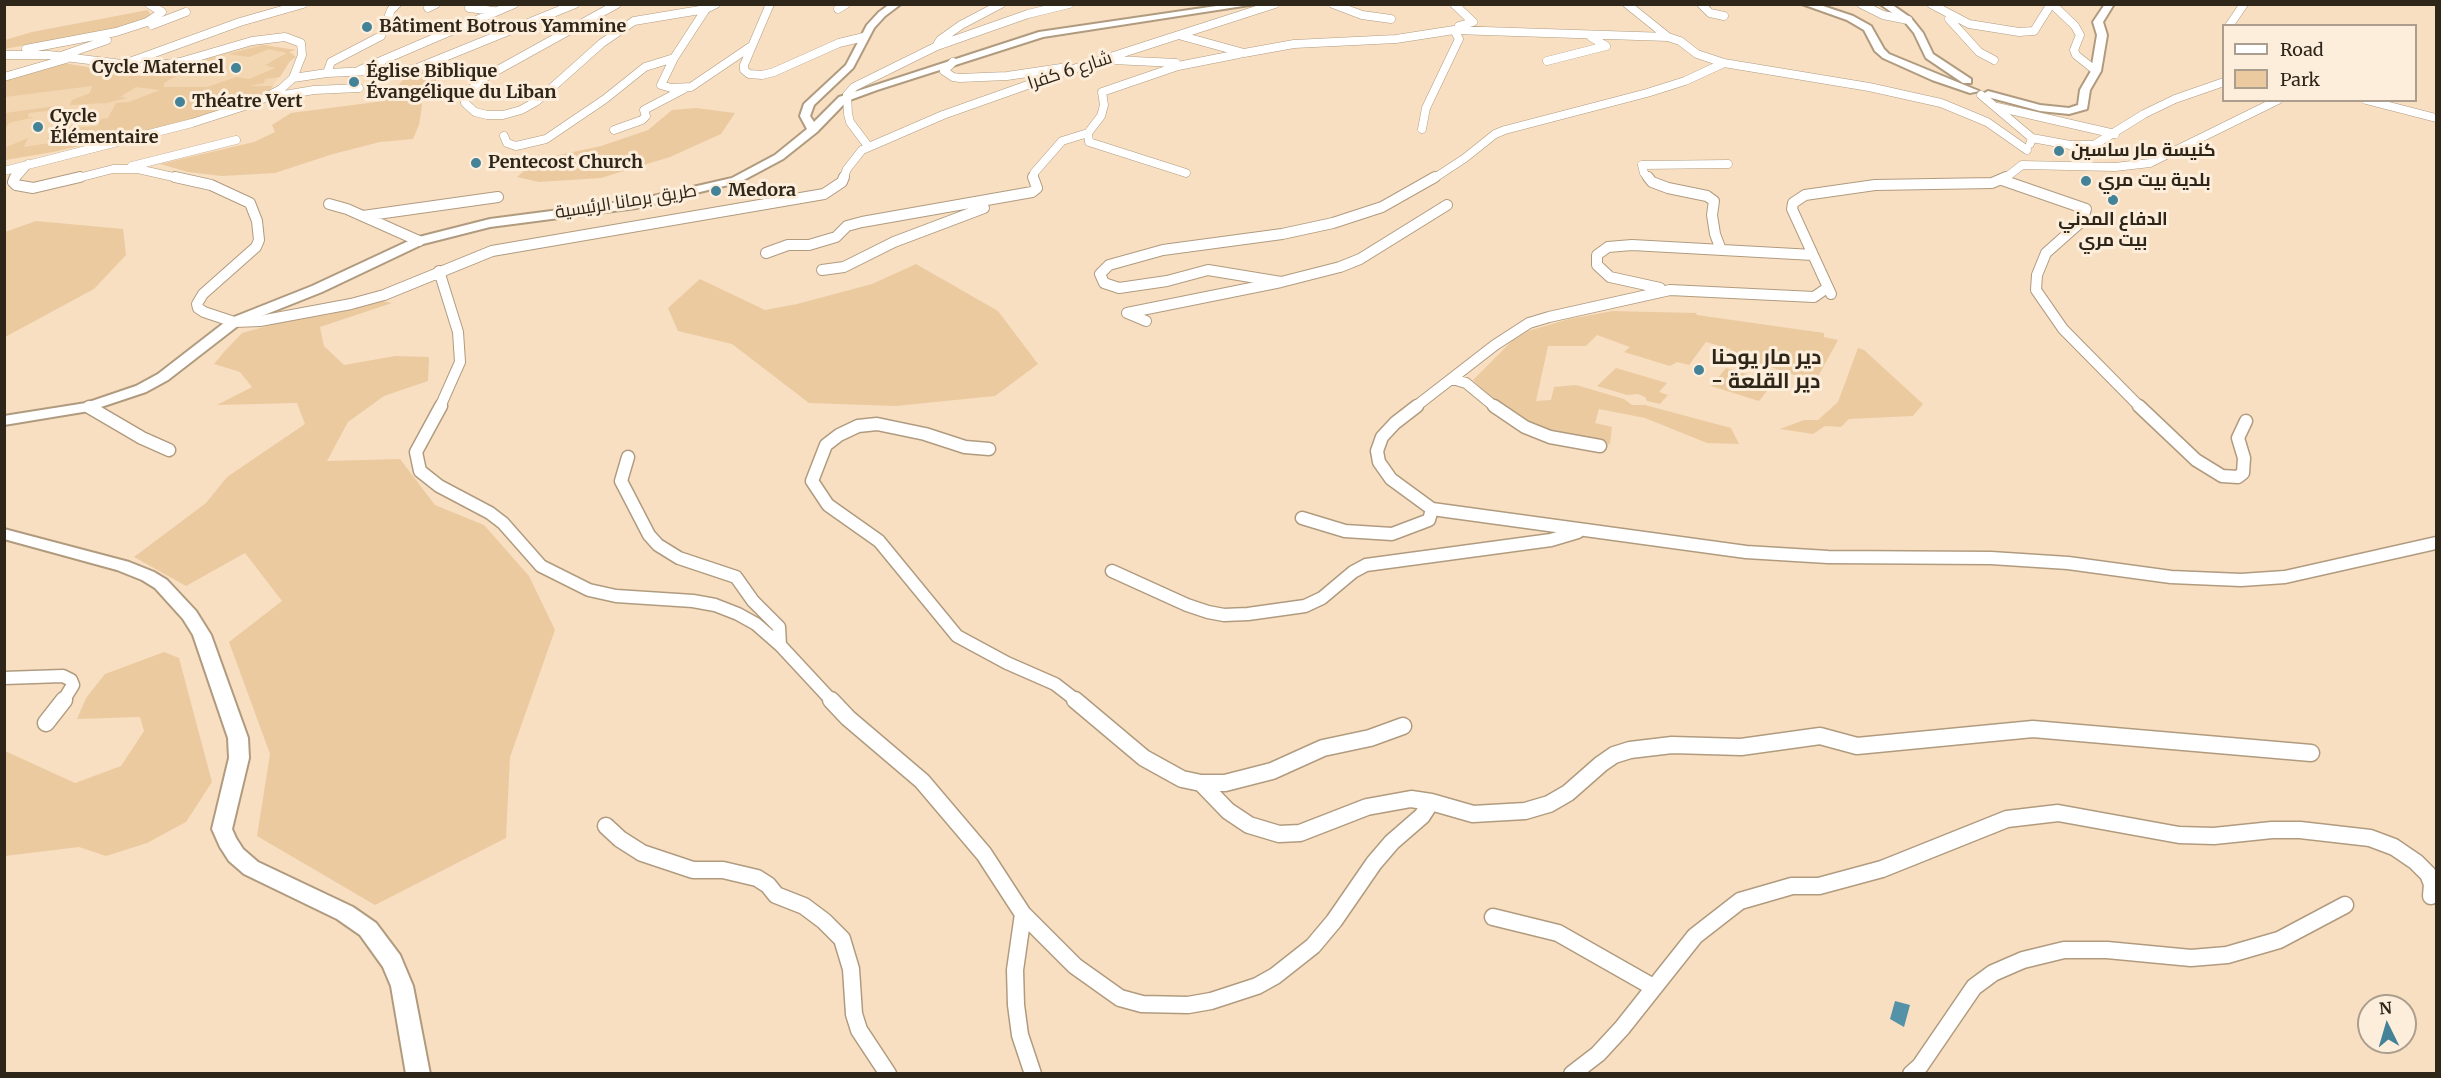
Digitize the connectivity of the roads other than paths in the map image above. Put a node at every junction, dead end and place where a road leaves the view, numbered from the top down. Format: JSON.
{"nodes":[{"id":1,"x":149,"y":4,"type":"edge"},
{"id":2,"x":303,"y":4,"type":"edge"},
{"id":3,"x":397,"y":4,"type":"edge"},
{"id":4,"x":436,"y":4,"type":"edge"},
{"id":5,"x":476,"y":4,"type":"edge"},
{"id":6,"x":513,"y":4,"type":"edge"},
{"id":7,"x":575,"y":4,"type":"edge"},
{"id":8,"x":617,"y":4,"type":"edge"},
{"id":9,"x":716,"y":4,"type":"edge"},
{"id":10,"x":770,"y":4,"type":"edge"},
{"id":11,"x":846,"y":4,"type":"edge"},
{"id":12,"x":897,"y":4,"type":"edge"},
{"id":13,"x":1001,"y":4,"type":"edge"},
{"id":14,"x":1069,"y":4,"type":"edge"},
{"id":15,"x":1252,"y":4,"type":"edge"},
{"id":16,"x":1275,"y":4,"type":"edge"},
{"id":17,"x":1332,"y":4,"type":"edge"},
{"id":18,"x":1454,"y":4,"type":"edge"},
{"id":19,"x":1627,"y":4,"type":"edge"},
{"id":20,"x":1701,"y":4,"type":"edge"},
{"id":21,"x":1806,"y":4,"type":"edge"},
{"id":22,"x":1861,"y":4,"type":"edge"},
{"id":23,"x":1884,"y":4,"type":"edge"},
{"id":24,"x":2051,"y":4,"type":"edge"},
{"id":25,"x":2110,"y":4,"type":"edge"},
{"id":26,"x":2244,"y":4,"type":"edge"},
{"id":27,"x":1933,"y":5,"type":"edge"},
{"id":28,"x":428,"y":8,"type":"dead end"},
{"id":29,"x":706,"y":9,"type":"junction"},
{"id":30,"x":838,"y":9,"type":"dead end"},
{"id":31,"x":499,"y":11,"type":"junction"},
{"id":32,"x":186,"y":12,"type":"dead end"},
{"id":33,"x":1724,"y":16,"type":"dead end"},
{"id":34,"x":1391,"y":19,"type":"dead end"},
{"id":35,"x":1908,"y":20,"type":"junction"},
{"id":36,"x":2230,"y":24,"type":"edge"},
{"id":37,"x":1454,"y":30,"type":"junction"},
{"id":38,"x":1432,"y":32,"type":"junction"},
{"id":39,"x":1588,"y":35,"type":"junction"},
{"id":40,"x":1182,"y":36,"type":"junction"},
{"id":41,"x":864,"y":37,"type":"junction"},
{"id":42,"x":1668,"y":37,"type":"junction"},
{"id":43,"x":752,"y":45,"type":"junction"},
{"id":44,"x":937,"y":46,"type":"junction"},
{"id":45,"x":1244,"y":53,"type":"junction"},
{"id":46,"x":4,"y":55,"type":"edge"},
{"id":47,"x":60,"y":56,"type":"junction"},
{"id":48,"x":674,"y":57,"type":"junction"},
{"id":49,"x":70,"y":58,"type":"junction"},
{"id":50,"x":1103,"y":60,"type":"junction"},
{"id":51,"x":1994,"y":60,"type":"dead end"},
{"id":52,"x":1547,"y":61,"type":"dead end"},
{"id":53,"x":953,"y":62,"type":"junction"},
{"id":54,"x":1724,"y":63,"type":"junction"},
{"id":55,"x":1186,"y":64,"type":"junction"},
{"id":56,"x":120,"y":66,"type":"junction"},
{"id":57,"x":1073,"y":69,"type":"junction"},
{"id":58,"x":357,"y":71,"type":"junction"},
{"id":59,"x":2096,"y":71,"type":"junction"},
{"id":60,"x":327,"y":72,"type":"junction"},
{"id":61,"x":4,"y":77,"type":"edge"},
{"id":62,"x":293,"y":78,"type":"junction"},
{"id":63,"x":2222,"y":82,"type":"edge"},
{"id":64,"x":359,"y":88,"type":"dead end"},
{"id":65,"x":685,"y":88,"type":"junction"},
{"id":66,"x":1981,"y":92,"type":"junction"},
{"id":67,"x":847,"y":98,"type":"junction"},
{"id":68,"x":262,"y":99,"type":"junction"},
{"id":69,"x":2274,"y":102,"type":"edge"},
{"id":70,"x":2374,"y":102,"type":"edge"},
{"id":71,"x":1996,"y":107,"type":"junction"},
{"id":72,"x":2436,"y":118,"type":"edge"},
{"id":73,"x":1422,"y":129,"type":"dead end"},
{"id":74,"x":614,"y":130,"type":"dead end"},
{"id":75,"x":813,"y":130,"type":"junction"},
{"id":76,"x":1088,"y":133,"type":"junction"},
{"id":77,"x":2115,"y":134,"type":"junction"},
{"id":78,"x":504,"y":136,"type":"dead end"},
{"id":79,"x":2032,"y":138,"type":"junction"},
{"id":80,"x":236,"y":140,"type":"dead end"},
{"id":81,"x":868,"y":146,"type":"junction"},
{"id":82,"x":2027,"y":150,"type":"junction"},
{"id":83,"x":28,"y":164,"type":"junction"},
{"id":84,"x":1728,"y":164,"type":"dead end"},
{"id":85,"x":2022,"y":165,"type":"junction"},
{"id":86,"x":125,"y":168,"type":"junction"},
{"id":87,"x":4,"y":171,"type":"edge"},
{"id":88,"x":1186,"y":173,"type":"dead end"},
{"id":89,"x":2002,"y":180,"type":"junction"},
{"id":90,"x":1018,"y":194,"type":"junction"},
{"id":91,"x":498,"y":197,"type":"dead end"},
{"id":92,"x":329,"y":204,"type":"dead end"},
{"id":93,"x":1447,"y":205,"type":"dead end"},
{"id":94,"x":363,"y":216,"type":"junction"},
{"id":95,"x":419,"y":241,"type":"junction"},
{"id":96,"x":1721,"y":250,"type":"junction"},
{"id":97,"x":766,"y":253,"type":"dead end"},
{"id":98,"x":1813,"y":255,"type":"junction"},
{"id":99,"x":822,"y":270,"type":"dead end"},
{"id":100,"x":439,"y":271,"type":"junction"},
{"id":101,"x":1281,"y":282,"type":"junction"},
{"id":102,"x":1670,"y":290,"type":"junction"},
{"id":103,"x":1146,"y":321,"type":"dead end"},
{"id":104,"x":234,"y":322,"type":"junction"},
{"id":105,"x":1453,"y":379,"type":"junction"},
{"id":106,"x":89,"y":407,"type":"junction"},
{"id":107,"x":4,"y":421,"type":"edge"},
{"id":108,"x":2246,"y":422,"type":"dead end"},
{"id":109,"x":1600,"y":446,"type":"dead end"},
{"id":110,"x":989,"y":448,"type":"dead end"},
{"id":111,"x":168,"y":450,"type":"dead end"},
{"id":112,"x":628,"y":457,"type":"dead end"},
{"id":113,"x":1432,"y":509,"type":"junction"},
{"id":114,"x":1302,"y":518,"type":"dead end"},
{"id":115,"x":1582,"y":531,"type":"junction"},
{"id":116,"x":4,"y":534,"type":"edge"},
{"id":117,"x":2436,"y":543,"type":"edge"},
{"id":118,"x":1112,"y":571,"type":"dead end"},
{"id":119,"x":780,"y":645,"type":"junction"},
{"id":120,"x":4,"y":678,"type":"edge"},
{"id":121,"x":46,"y":723,"type":"dead end"},
{"id":122,"x":1403,"y":726,"type":"dead end"},
{"id":123,"x":2311,"y":753,"type":"dead end"},
{"id":124,"x":1201,"y":783,"type":"junction"},
{"id":125,"x":1431,"y":802,"type":"junction"},
{"id":126,"x":606,"y":826,"type":"dead end"},
{"id":127,"x":2431,"y":896,"type":"dead end"},
{"id":128,"x":2344,"y":905,"type":"dead end"},
{"id":129,"x":1023,"y":914,"type":"junction"},
{"id":130,"x":1493,"y":917,"type":"dead end"},
{"id":131,"x":1653,"y":987,"type":"junction"},
{"id":132,"x":418,"y":1074,"type":"edge"},
{"id":133,"x":888,"y":1074,"type":"edge"},
{"id":134,"x":1033,"y":1074,"type":"edge"},
{"id":135,"x":1572,"y":1074,"type":"edge"},
{"id":136,"x":1911,"y":1074,"type":"edge"}],
"edges":[{"from":1,"to":46,"type":"street"},
{"from":2,"to":56,"type":"street"},
{"from":3,"to":60,"type":"street"},
{"from":4,"to":28,"type":"street"},
{"from":5,"to":31,"type":"street"},
{"from":6,"to":31,"type":"street"},
{"from":7,"to":58,"type":"street"},
{"from":8,"to":29,"type":"street"},
{"from":9,"to":29,"type":"street"},
{"from":10,"to":43,"type":"street"},
{"from":11,"to":30,"type":"street"},
{"from":12,"to":41,"type":"main road"},
{"from":13,"to":44,"type":"street"},
{"from":14,"to":44,"type":"street"},
{"from":15,"to":53,"type":"main road","name":"طريق برمانا الرئيسية"},
{"from":16,"to":40,"type":"street","name":"شارع 6 كفرا"},
{"from":17,"to":34,"type":"street"},
{"from":18,"to":38,"type":"street"},
{"from":19,"to":42,"type":"street"},
{"from":20,"to":33,"type":"street"},
{"from":21,"to":66,"type":"main road"},
{"from":22,"to":35,"type":"street"},
{"from":23,"to":35,"type":"main road"},
{"from":24,"to":27,"type":"street"},
{"from":24,"to":59,"type":"street"},
{"from":25,"to":59,"type":"main road"},
{"from":26,"to":36,"type":"street"},
{"from":27,"to":51,"type":"street"},
{"from":29,"to":48,"type":"street"},
{"from":31,"to":58,"type":"street"},
{"from":32,"to":47,"type":"street"},
{"from":35,"to":66,"type":"main road"},
{"from":37,"to":38,"type":"street"},
{"from":37,"to":39,"type":"street"},
{"from":37,"to":73,"type":"street"},
{"from":38,"to":45,"type":"street"},
{"from":39,"to":42,"type":"street"},
{"from":39,"to":52,"type":"street"},
{"from":40,"to":45,"type":"street"},
{"from":40,"to":50,"type":"street","name":"شارع 6 كفرا"},
{"from":41,"to":43,"type":"street"},
{"from":41,"to":75,"type":"main road"},
{"from":42,"to":54,"type":"street"},
{"from":43,"to":65,"type":"street"},
{"from":44,"to":67,"type":"street"},
{"from":45,"to":55,"type":"street"},
{"from":46,"to":47,"type":"street"},
{"from":47,"to":49,"type":"street"},
{"from":48,"to":65,"type":"street"},
{"from":48,"to":78,"type":"street"},
{"from":49,"to":56,"type":"street"},
{"from":49,"to":61,"type":"street"},
{"from":50,"to":55,"type":"street"},
{"from":50,"to":57,"type":"street","name":"شارع 6 كفرا"},
{"from":53,"to":57,"type":"street"},
{"from":53,"to":67,"type":"main road","name":"طريق برمانا الرئيسية"},
{"from":54,"to":82,"type":"street"},
{"from":54,"to":101,"type":"street"},
{"from":55,"to":76,"type":"street"},
{"from":56,"to":62,"type":"street"},
{"from":57,"to":81,"type":"street","name":"شارع 6 كفرا"},
{"from":58,"to":60,"type":"street"},
{"from":59,"to":66,"type":"main road"},
{"from":60,"to":62,"type":"street"},
{"from":62,"to":68,"type":"street"},
{"from":63,"to":77,"type":"street"},
{"from":64,"to":68,"type":"street"},
{"from":65,"to":74,"type":"street"},
{"from":66,"to":71,"type":"street"},
{"from":67,"to":75,"type":"main road","name":"طريق برمانا الرئيسية"},
{"from":67,"to":81,"type":"street"},
{"from":68,"to":83,"type":"street"},
{"from":69,"to":85,"type":"street"},
{"from":70,"to":72,"type":"street"},
{"from":71,"to":77,"type":"street"},
{"from":71,"to":79,"type":"street"},
{"from":75,"to":95,"type":"main road","name":"طريق برمانا الرئيسية"},
{"from":76,"to":88,"type":"street"},
{"from":76,"to":90,"type":"street"},
{"from":77,"to":79,"type":"street"},
{"from":79,"to":82,"type":"street"},
{"from":80,"to":86,"type":"street"},
{"from":81,"to":100,"type":"street"},
{"from":82,"to":85,"type":"street"},
{"from":83,"to":86,"type":"street"},
{"from":83,"to":87,"type":"street"},
{"from":84,"to":96,"type":"street"},
{"from":85,"to":89,"type":"street"},
{"from":86,"to":104,"type":"street"},
{"from":89,"to":98,"type":"street"},
{"from":89,"to":108,"type":"street"},
{"from":90,"to":97,"type":"street"},
{"from":90,"to":99,"type":"street"},
{"from":91,"to":94,"type":"street"},
{"from":92,"to":94,"type":"street"},
{"from":93,"to":101,"type":"street"},
{"from":94,"to":95,"type":"street"},
{"from":95,"to":104,"type":"main road","name":"طريق برمانا الرئيسية"},
{"from":96,"to":98,"type":"street"},
{"from":96,"to":102,"type":"street"},
{"from":98,"to":102,"type":"street"},
{"from":100,"to":104,"type":"street"},
{"from":100,"to":119,"type":"street"},
{"from":101,"to":103,"type":"street"},
{"from":102,"to":105,"type":"street"},
{"from":104,"to":106,"type":"main road","name":"طريق برمانا الرئيسية"},
{"from":105,"to":109,"type":"street"},
{"from":105,"to":113,"type":"street"},
{"from":106,"to":107,"type":"main road","name":"طريق برمانا الرئيسية"},
{"from":106,"to":111,"type":"street"},
{"from":110,"to":124,"type":"street"},
{"from":112,"to":119,"type":"street"},
{"from":113,"to":114,"type":"street"},
{"from":113,"to":115,"type":"street"},
{"from":115,"to":117,"type":"street"},
{"from":115,"to":118,"type":"street"},
{"from":116,"to":132,"type":"main road"},
{"from":119,"to":129,"type":"street"},
{"from":120,"to":121,"type":"street"},
{"from":122,"to":124,"type":"street"},
{"from":123,"to":125,"type":"street"},
{"from":124,"to":125,"type":"street"},
{"from":125,"to":129,"type":"street"},
{"from":126,"to":133,"type":"street"},
{"from":127,"to":131,"type":"street"},
{"from":128,"to":136,"type":"street"},
{"from":129,"to":134,"type":"street"},
{"from":130,"to":131,"type":"street"},
{"from":131,"to":135,"type":"street"}]}
